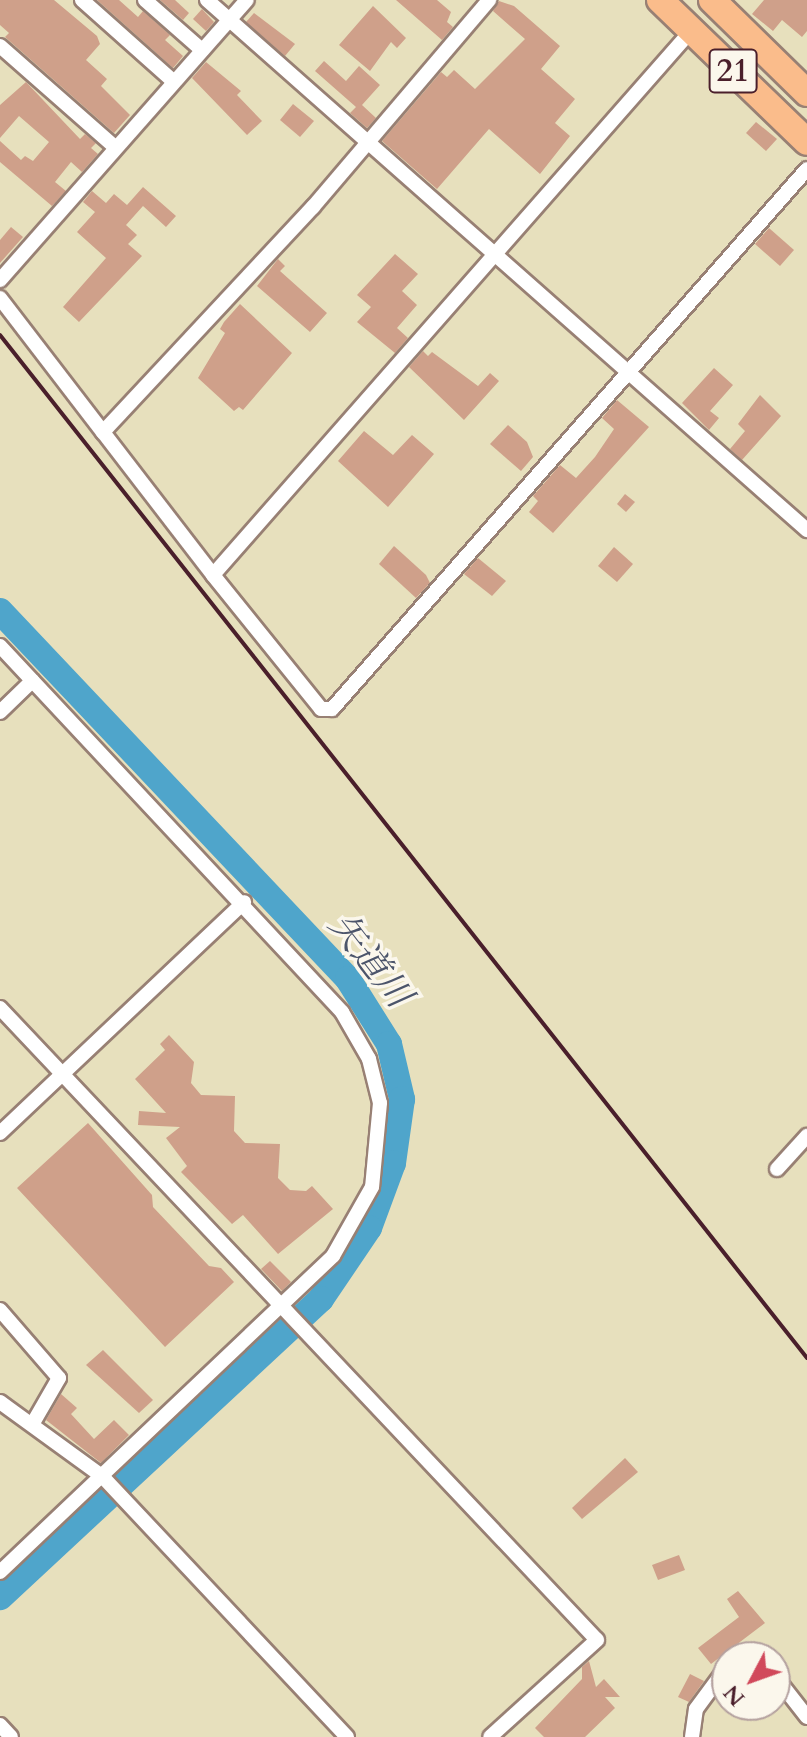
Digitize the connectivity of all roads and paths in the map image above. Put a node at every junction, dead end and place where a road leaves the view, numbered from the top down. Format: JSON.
{"nodes":[{"id":1,"x":82,"y":0,"type":"edge"},
{"id":2,"x":145,"y":0,"type":"edge"},
{"id":3,"x":207,"y":0,"type":"edge"},
{"id":4,"x":247,"y":0,"type":"edge"},
{"id":5,"x":489,"y":0,"type":"edge"},
{"id":6,"x":660,"y":0,"type":"edge"},
{"id":7,"x":716,"y":1,"type":"edge"},
{"id":8,"x":229,"y":19,"type":"junction"},
{"id":9,"x":691,"y":31,"type":"junction"},
{"id":10,"x":0,"y":46,"type":"edge"},
{"id":11,"x":202,"y":50,"type":"junction"},
{"id":12,"x":174,"y":82,"type":"junction"},
{"id":13,"x":807,"y":93,"type":"edge"},
{"id":14,"x":368,"y":139,"type":"junction"},
{"id":15,"x":807,"y":142,"type":"edge"},
{"id":16,"x":116,"y":148,"type":"junction"},
{"id":17,"x":807,"y":169,"type":"edge"},
{"id":18,"x":498,"y":255,"type":"junction"},
{"id":19,"x":0,"y":280,"type":"edge"},
{"id":20,"x":0,"y":298,"type":"edge"},
{"id":21,"x":628,"y":371,"type":"junction"},
{"id":22,"x":103,"y":432,"type":"junction"},
{"id":23,"x":807,"y":530,"type":"edge"},
{"id":24,"x":213,"y":575,"type":"junction"},
{"id":25,"x":0,"y":646,"type":"edge"},
{"id":26,"x":32,"y":681,"type":"junction"},
{"id":27,"x":0,"y":712,"type":"edge"},
{"id":28,"x":244,"y":902,"type":"junction"},
{"id":29,"x":0,"y":1008,"type":"edge"},
{"id":30,"x":63,"y":1074,"type":"junction"},
{"id":31,"x":0,"y":1133,"type":"edge"},
{"id":32,"x":807,"y":1136,"type":"edge"},
{"id":33,"x":777,"y":1169,"type":"dead end"},
{"id":34,"x":285,"y":1309,"type":"junction"},
{"id":35,"x":0,"y":1310,"type":"edge"},
{"id":36,"x":0,"y":1402,"type":"edge"},
{"id":37,"x":33,"y":1423,"type":"junction"},
{"id":38,"x":104,"y":1479,"type":"junction"},
{"id":39,"x":0,"y":1572,"type":"edge"},
{"id":40,"x":711,"y":1689,"type":"edge"},
{"id":41,"x":791,"y":1696,"type":"edge"},
{"id":42,"x":807,"y":1717,"type":"edge"},
{"id":43,"x":0,"y":1725,"type":"edge"},
{"id":44,"x":11,"y":1737,"type":"edge"},
{"id":45,"x":347,"y":1737,"type":"edge"},
{"id":46,"x":490,"y":1737,"type":"edge"},
{"id":47,"x":692,"y":1737,"type":"edge"}],
"edges":[{"from":1,"to":12,"type":"street"},
{"from":2,"to":11,"type":"street"},
{"from":3,"to":8,"type":"street"},
{"from":4,"to":8,"type":"street"},
{"from":5,"to":14,"type":"street"},
{"from":6,"to":9,"type":"highway","number":"21"},
{"from":7,"to":13,"type":"highway","number":"21"},
{"from":8,"to":11,"type":"street"},
{"from":8,"to":14,"type":"street"},
{"from":9,"to":15,"type":"highway","number":"21"},
{"from":9,"to":18,"type":"street"},
{"from":10,"to":16,"type":"street"},
{"from":11,"to":12,"type":"street"},
{"from":12,"to":16,"type":"street"},
{"from":14,"to":18,"type":"street"},
{"from":14,"to":22,"type":"street"},
{"from":16,"to":19,"type":"street"},
{"from":17,"to":21,"type":"street"},
{"from":18,"to":21,"type":"street"},
{"from":18,"to":24,"type":"street"},
{"from":20,"to":22,"type":"street"},
{"from":21,"to":23,"type":"street"},
{"from":21,"to":24,"type":"street"},
{"from":22,"to":24,"type":"street"},
{"from":25,"to":26,"type":"street"},
{"from":26,"to":27,"type":"street"},
{"from":26,"to":28,"type":"street"},
{"from":28,"to":30,"type":"street"},
{"from":28,"to":34,"type":"street"},
{"from":29,"to":30,"type":"street"},
{"from":30,"to":31,"type":"street"},
{"from":30,"to":34,"type":"street"},
{"from":32,"to":33,"type":"street"},
{"from":34,"to":38,"type":"street"},
{"from":34,"to":46,"type":"street"},
{"from":35,"to":37,"type":"street"},
{"from":36,"to":37,"type":"street"},
{"from":37,"to":38,"type":"street"},
{"from":38,"to":39,"type":"street"},
{"from":38,"to":45,"type":"street"},
{"from":40,"to":47,"type":"street"},
{"from":41,"to":42,"type":"street"},
{"from":43,"to":44,"type":"street"}]}
